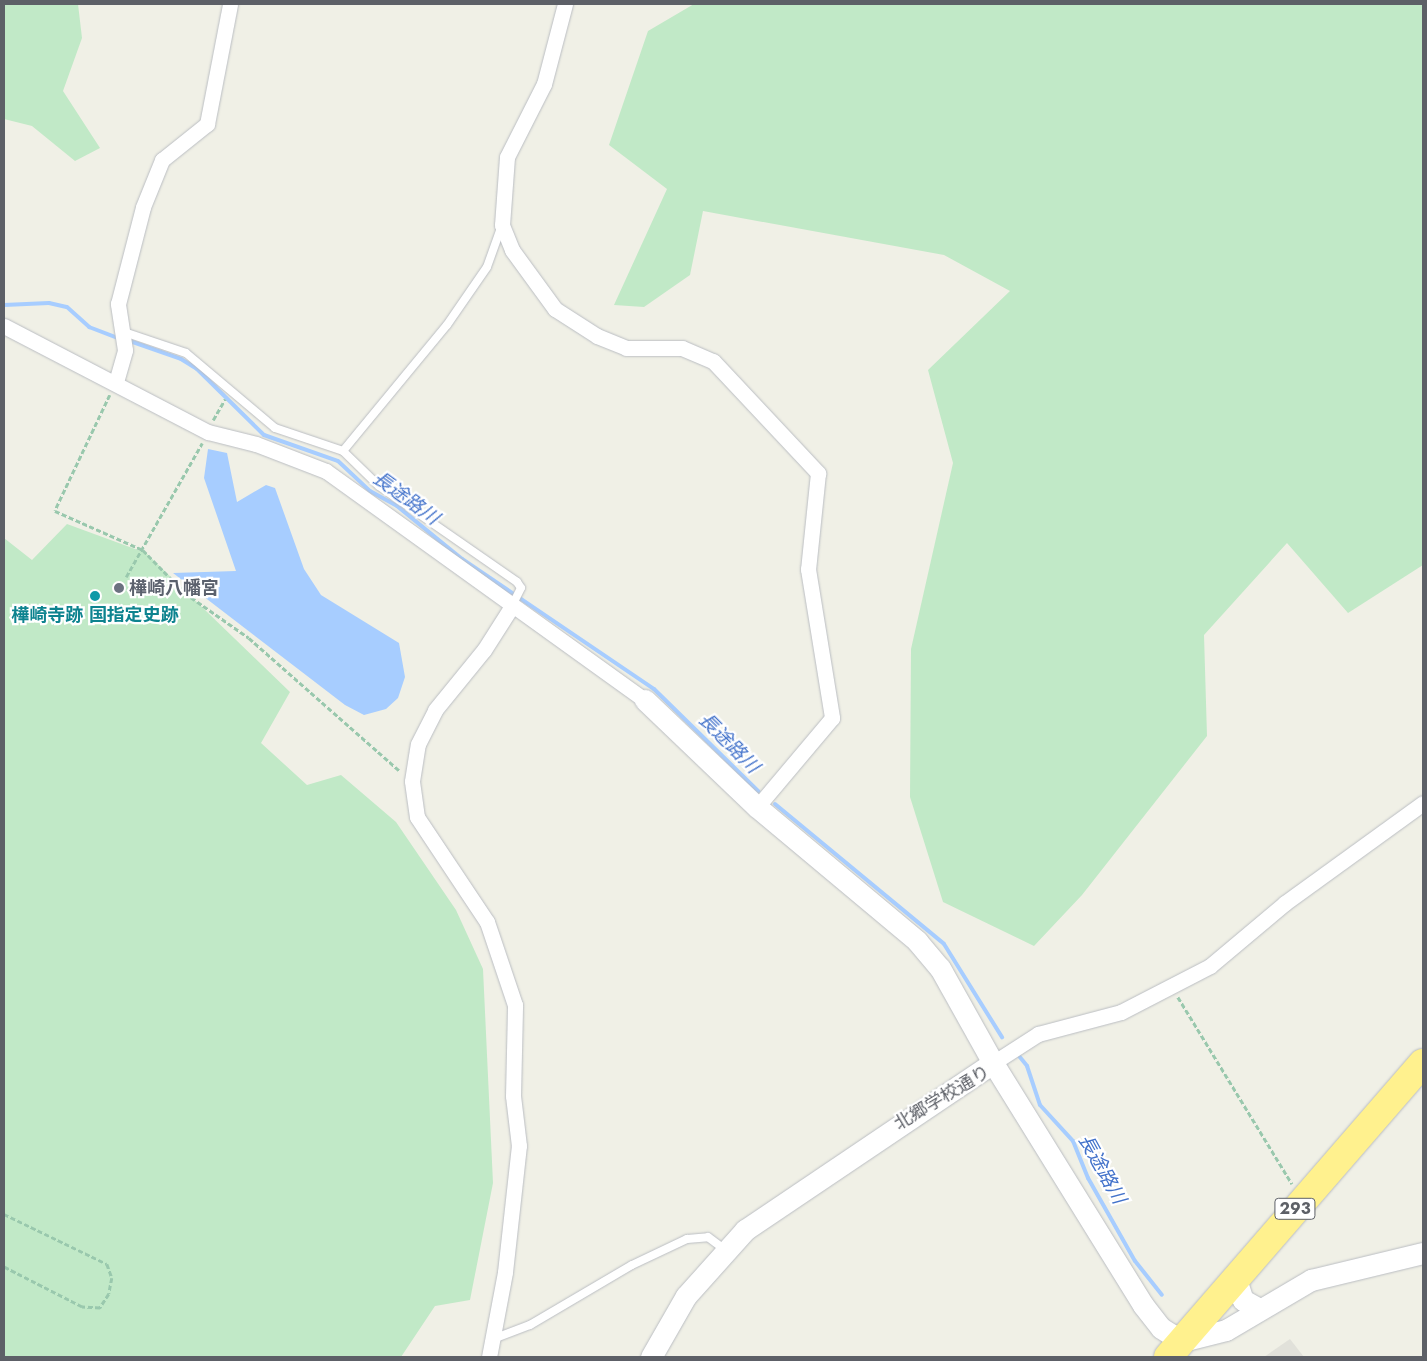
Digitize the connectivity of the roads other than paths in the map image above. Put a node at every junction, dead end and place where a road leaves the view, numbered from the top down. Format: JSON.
{"nodes":[{"id":1,"x":230,"y":4,"type":"edge"},
{"id":2,"x":565,"y":4,"type":"edge"},
{"id":3,"x":502,"y":225,"type":"junction"},
{"id":4,"x":4,"y":326,"type":"edge"},
{"id":5,"x":124,"y":332,"type":"junction"},
{"id":6,"x":116,"y":382,"type":"junction"},
{"id":7,"x":343,"y":452,"type":"junction"},
{"id":8,"x":512,"y":606,"type":"junction"},
{"id":9,"x":644,"y":700,"type":"joint"},
{"id":10,"x":1423,"y":803,"type":"edge"},
{"id":11,"x":757,"y":807,"type":"junction"},
{"id":12,"x":992,"y":1063,"type":"junction"},
{"id":13,"x":1423,"y":1063,"type":"edge"},
{"id":14,"x":724,"y":1249,"type":"junction"},
{"id":15,"x":1423,"y":1253,"type":"edge"},
{"id":16,"x":1236,"y":1279,"type":"junction"},
{"id":17,"x":1259,"y":1309,"type":"junction"},
{"id":18,"x":493,"y":1339,"type":"junction"},
{"id":19,"x":1175,"y":1349,"type":"edge"},
{"id":20,"x":489,"y":1357,"type":"edge"},
{"id":21,"x":651,"y":1357,"type":"edge"}],
"edges":[{"from":1,"to":5,"type":"street"},
{"from":2,"to":3,"type":"street"},
{"from":3,"to":7,"type":"lane"},
{"from":3,"to":11,"type":"street"},
{"from":4,"to":6,"type":"street"},
{"from":5,"to":6,"type":"street"},
{"from":5,"to":7,"type":"lane"},
{"from":6,"to":8,"type":"street"},
{"from":7,"to":8,"type":"lane"},
{"from":8,"to":9,"type":"street"},
{"from":8,"to":18,"type":"street"},
{"from":9,"to":11,"type":"street"},
{"from":10,"to":12,"type":"street"},
{"from":11,"to":12,"type":"street"},
{"from":12,"to":14,"type":"street","name":"北郷学校通り"},
{"from":12,"to":19,"type":"street","name":"北郷学校通り"},
{"from":13,"to":16,"type":"highway","number":"293"},
{"from":14,"to":18,"type":"lane"},
{"from":14,"to":21,"type":"street","name":"北郷学校通り"},
{"from":15,"to":17,"type":"street"},
{"from":16,"to":17,"type":"street"},
{"from":16,"to":19,"type":"highway","number":"293"},
{"from":17,"to":19,"type":"street"},
{"from":18,"to":20,"type":"street"}]}
